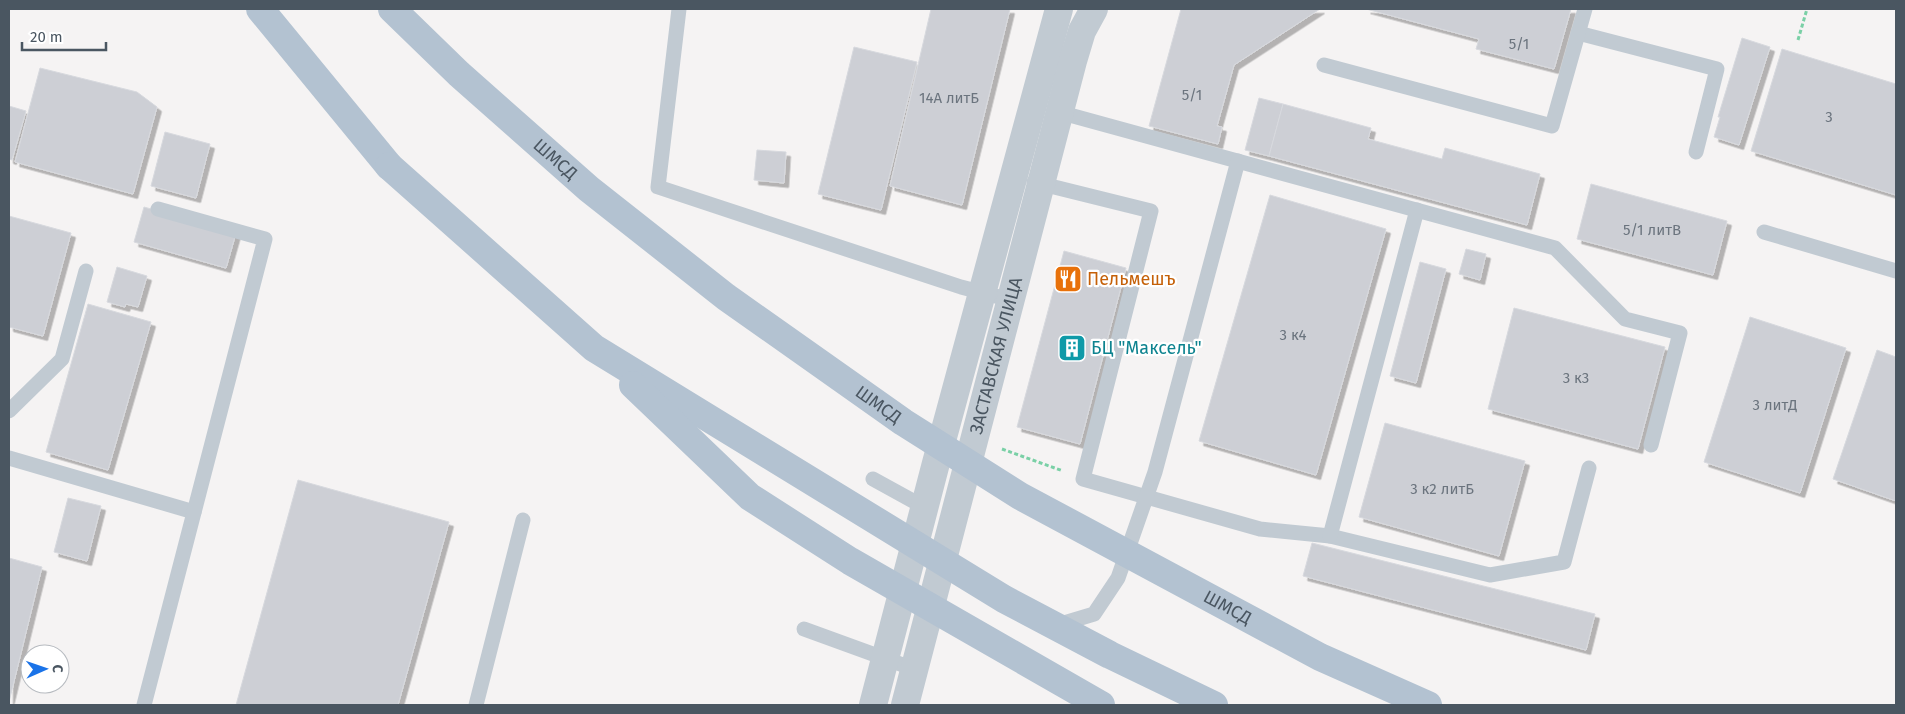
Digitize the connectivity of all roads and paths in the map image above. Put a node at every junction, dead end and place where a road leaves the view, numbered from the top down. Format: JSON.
{"nodes":[{"id":1,"x":260,"y":9,"type":"edge"},
{"id":2,"x":392,"y":9,"type":"edge"},
{"id":3,"x":679,"y":9,"type":"edge"},
{"id":4,"x":1059,"y":9,"type":"edge"},
{"id":5,"x":1094,"y":9,"type":"edge"},
{"id":6,"x":1585,"y":9,"type":"edge"},
{"id":7,"x":1807,"y":9,"type":"edge"},
{"id":8,"x":1578,"y":33,"type":"junction"},
{"id":9,"x":1798,"y":40,"type":"dead end"},
{"id":10,"x":1324,"y":65,"type":"dead end"},
{"id":11,"x":1032,"y":105,"type":"junction"},
{"id":12,"x":1060,"y":112,"type":"junction"},
{"id":13,"x":1696,"y":152,"type":"dead end"},
{"id":14,"x":1238,"y":161,"type":"junction"},
{"id":15,"x":1012,"y":176,"type":"junction"},
{"id":16,"x":1042,"y":184,"type":"junction"},
{"id":17,"x":158,"y":209,"type":"dead end"},
{"id":18,"x":1417,"y":210,"type":"junction"},
{"id":19,"x":1764,"y":232,"type":"dead end"},
{"id":20,"x":86,"y":271,"type":"dead end"},
{"id":21,"x":1896,"y":271,"type":"edge"},
{"id":22,"x":981,"y":292,"type":"junction"},
{"id":23,"x":1011,"y":300,"type":"junction"},
{"id":24,"x":594,"y":348,"type":"junction"},
{"id":25,"x":9,"y":411,"type":"edge"},
{"id":26,"x":1651,"y":445,"type":"dead end"},
{"id":27,"x":1002,"y":450,"type":"dead end"},
{"id":28,"x":9,"y":458,"type":"edge"},
{"id":29,"x":1589,"y":468,"type":"dead end"},
{"id":30,"x":873,"y":479,"type":"dead end"},
{"id":31,"x":1083,"y":479,"type":"junction"},
{"id":32,"x":1146,"y":498,"type":"junction"},
{"id":33,"x":924,"y":507,"type":"junction"},
{"id":34,"x":194,"y":512,"type":"junction"},
{"id":35,"x":524,"y":520,"type":"dead end"},
{"id":36,"x":1330,"y":536,"type":"junction"},
{"id":37,"x":941,"y":564,"type":"junction"},
{"id":38,"x":804,"y":629,"type":"dead end"},
{"id":39,"x":885,"y":658,"type":"junction"},
{"id":40,"x":914,"y":669,"type":"junction"},
{"id":41,"x":144,"y":705,"type":"edge"},
{"id":42,"x":476,"y":705,"type":"edge"},
{"id":43,"x":873,"y":705,"type":"edge"},
{"id":44,"x":904,"y":705,"type":"edge"},
{"id":45,"x":1101,"y":705,"type":"edge"},
{"id":46,"x":1214,"y":705,"type":"edge"},
{"id":47,"x":1428,"y":705,"type":"edge"}],
"edges":[{"from":1,"to":24,"type":"main road","bridge":true},
{"from":2,"to":47,"type":"main road","name":"ШМСД","bridge":true},
{"from":3,"to":22,"type":"lane"},
{"from":4,"to":11,"type":"street","name":"ЗАСТАВСКАЯ УЛИЦА"},
{"from":5,"to":12,"type":"street","name":"ЗАСТАВСКАЯ УЛИЦА"},
{"from":6,"to":8,"type":"lane"},
{"from":7,"to":9,"type":"path"},
{"from":8,"to":10,"type":"lane"},
{"from":8,"to":13,"type":"lane"},
{"from":11,"to":12,"type":"lane"},
{"from":11,"to":15,"type":"street","name":"ЗАСТАВСКАЯ УЛИЦА"},
{"from":12,"to":14,"type":"lane"},
{"from":12,"to":16,"type":"street","name":"ЗАСТАВСКАЯ УЛИЦА"},
{"from":14,"to":18,"type":"lane"},
{"from":14,"to":32,"type":"lane"},
{"from":15,"to":16,"type":"lane"},
{"from":15,"to":22,"type":"street","name":"ЗАСТАВСКАЯ УЛИЦА"},
{"from":16,"to":23,"type":"street","name":"ЗАСТАВСКАЯ УЛИЦА"},
{"from":16,"to":31,"type":"lane"},
{"from":17,"to":34,"type":"lane"},
{"from":18,"to":26,"type":"lane"},
{"from":18,"to":36,"type":"lane"},
{"from":19,"to":21,"type":"lane"},
{"from":20,"to":25,"type":"lane"},
{"from":22,"to":23,"type":"lane"},
{"from":22,"to":33,"type":"street","name":"ЗАСТАВСКАЯ УЛИЦА"},
{"from":23,"to":37,"type":"street","name":"ЗАСТАВСКАЯ УЛИЦА"},
{"from":24,"to":45,"type":"main road","bridge":true},
{"from":24,"to":46,"type":"main road","bridge":true},
{"from":27,"to":31,"type":"path"},
{"from":28,"to":34,"type":"lane"},
{"from":29,"to":36,"type":"lane"},
{"from":30,"to":33,"type":"lane"},
{"from":31,"to":32,"type":"lane"},
{"from":32,"to":36,"type":"lane"},
{"from":32,"to":37,"type":"lane"},
{"from":33,"to":39,"type":"street","name":"ЗАСТАВСКАЯ УЛИЦА"},
{"from":34,"to":41,"type":"lane"},
{"from":35,"to":42,"type":"lane"},
{"from":37,"to":40,"type":"street","name":"ЗАСТАВСКАЯ УЛИЦА"},
{"from":38,"to":39,"type":"lane"},
{"from":39,"to":40,"type":"lane"},
{"from":39,"to":43,"type":"street","name":"ЗАСТАВСКАЯ УЛИЦА"},
{"from":40,"to":44,"type":"street","name":"ЗАСТАВСКАЯ УЛИЦА"}]}
